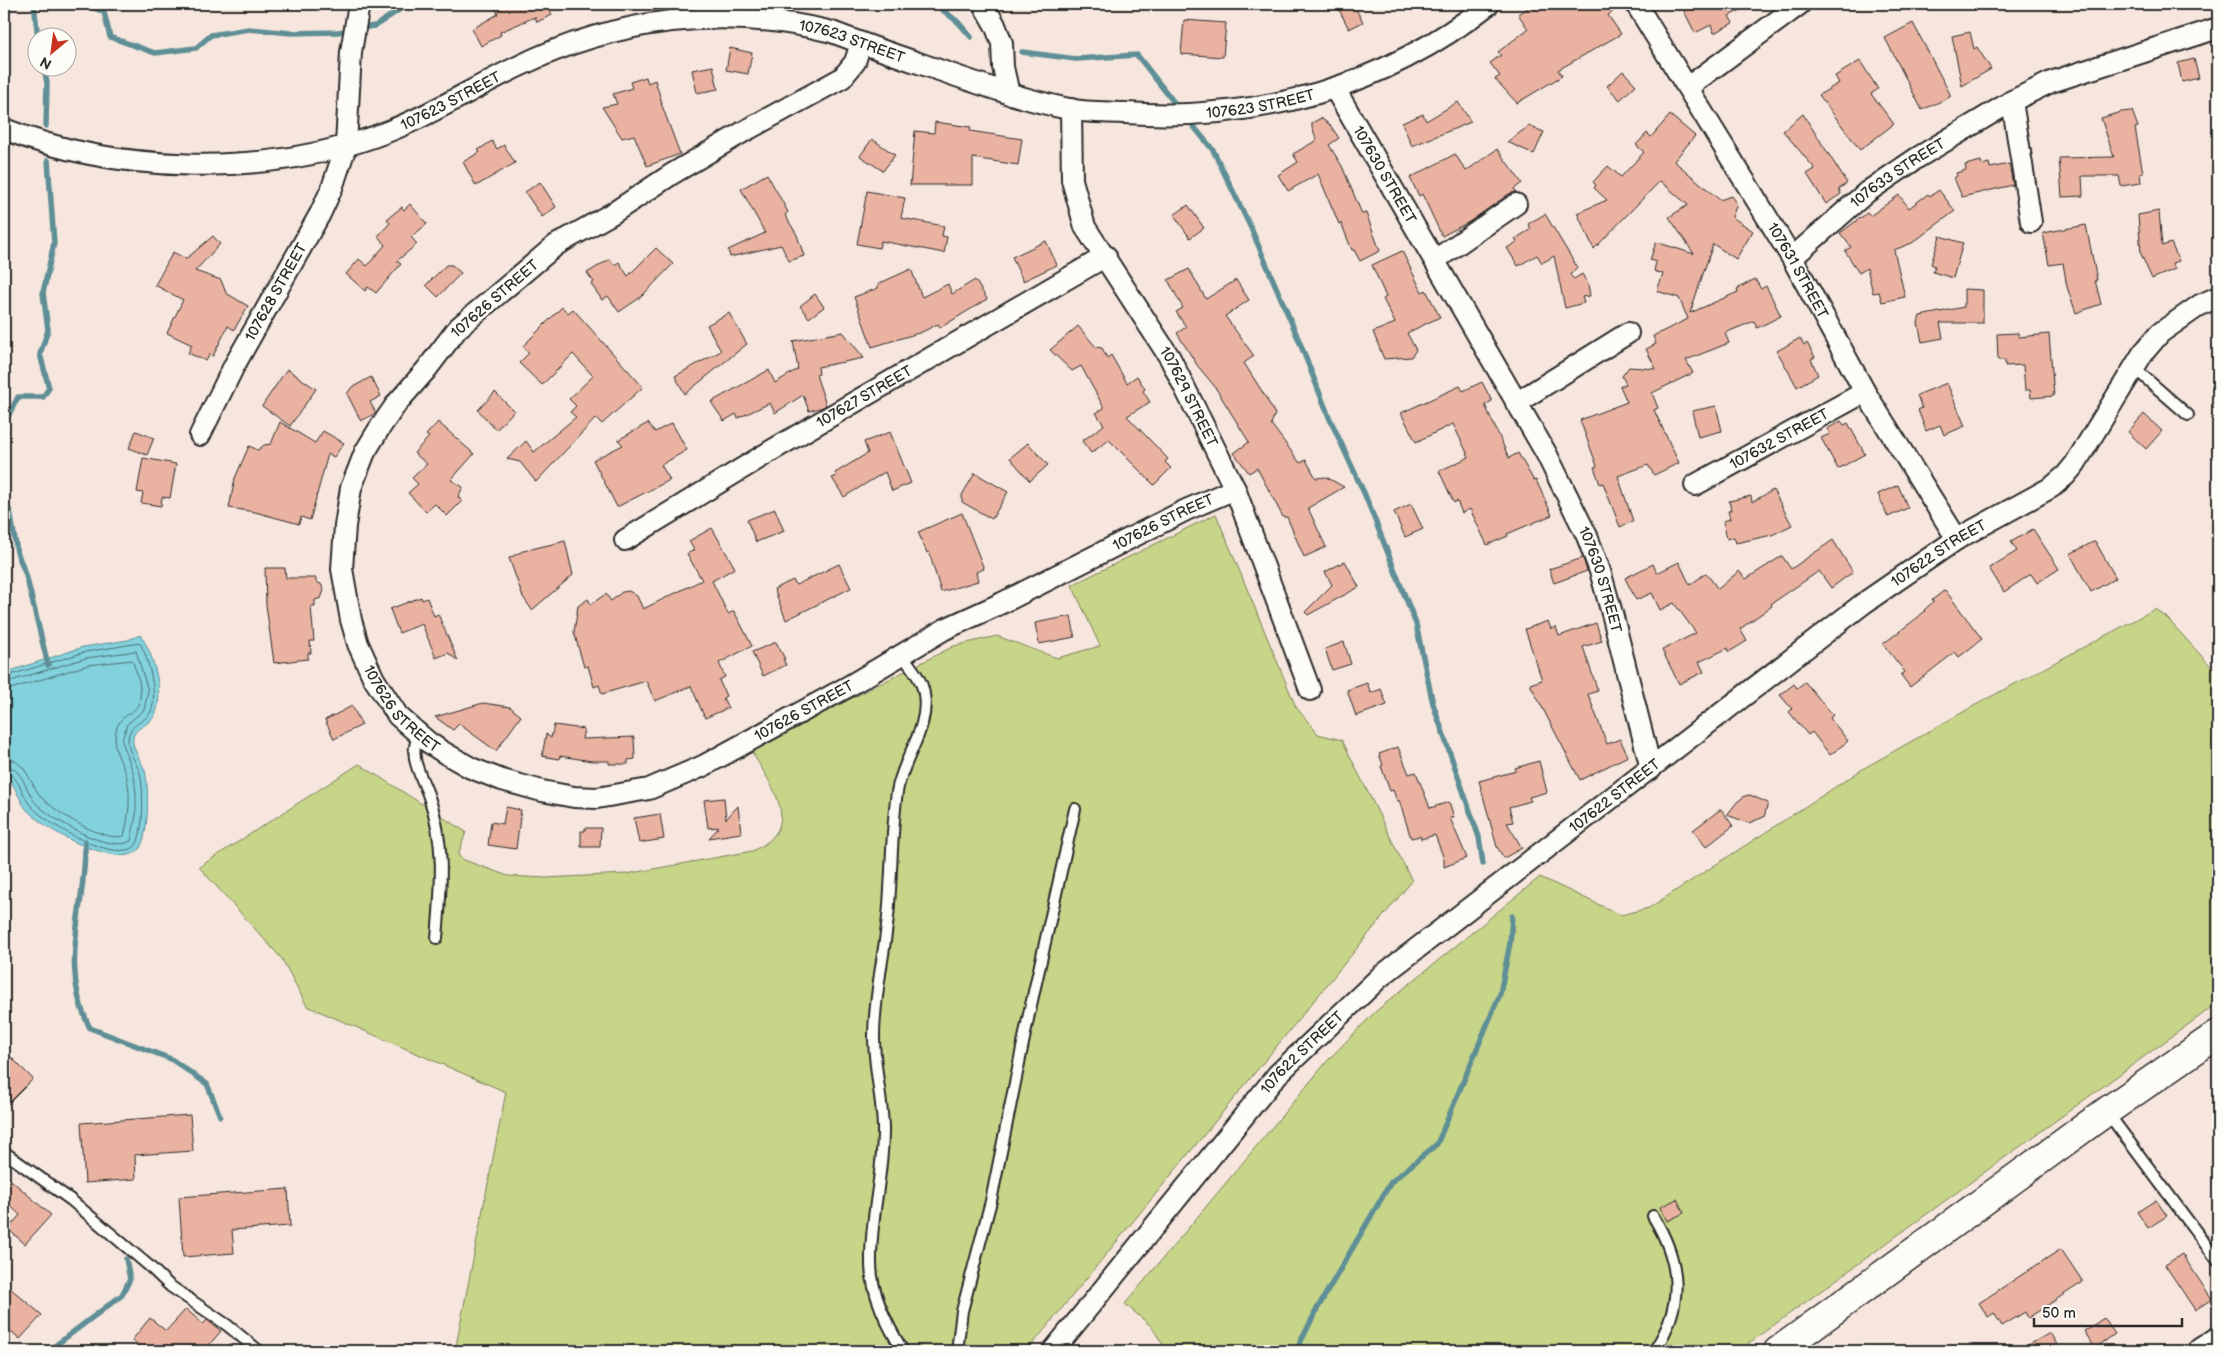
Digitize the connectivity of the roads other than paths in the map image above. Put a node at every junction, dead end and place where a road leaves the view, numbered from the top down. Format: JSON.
{"nodes":[{"id":1,"x":983,"y":4,"type":"edge"},
{"id":2,"x":1489,"y":4,"type":"edge"},
{"id":3,"x":1636,"y":4,"type":"edge"},
{"id":4,"x":1800,"y":4,"type":"edge"},
{"id":5,"x":358,"y":8,"type":"edge"},
{"id":6,"x":2218,"y":28,"type":"edge"},
{"id":7,"x":861,"y":43,"type":"junction"},
{"id":8,"x":1688,"y":87,"type":"junction"},
{"id":9,"x":1335,"y":89,"type":"junction"},
{"id":10,"x":1009,"y":94,"type":"junction"},
{"id":11,"x":2012,"y":101,"type":"junction"},
{"id":12,"x":1071,"y":110,"type":"junction"},
{"id":13,"x":4,"y":129,"type":"edge"},
{"id":14,"x":346,"y":146,"type":"junction"},
{"id":15,"x":1516,"y":204,"type":"dead end"},
{"id":16,"x":2031,"y":222,"type":"dead end"},
{"id":17,"x":1106,"y":256,"type":"junction"},
{"id":18,"x":1792,"y":258,"type":"junction"},
{"id":19,"x":1435,"y":260,"type":"junction"},
{"id":20,"x":2218,"y":297,"type":"edge"},
{"id":21,"x":1628,"y":333,"type":"dead end"},
{"id":22,"x":2134,"y":368,"type":"junction"},
{"id":23,"x":1865,"y":392,"type":"junction"},
{"id":24,"x":1516,"y":403,"type":"junction"},
{"id":25,"x":2188,"y":415,"type":"dead end"},
{"id":26,"x":200,"y":435,"type":"dead end"},
{"id":27,"x":1695,"y":485,"type":"dead end"},
{"id":28,"x":1234,"y":489,"type":"junction"},
{"id":29,"x":1957,"y":539,"type":"junction"},
{"id":30,"x":625,"y":540,"type":"dead end"},
{"id":31,"x":902,"y":655,"type":"junction"},
{"id":32,"x":1310,"y":690,"type":"dead end"},
{"id":33,"x":420,"y":735,"type":"junction"},
{"id":34,"x":1651,"y":769,"type":"junction"},
{"id":35,"x":1075,"y":809,"type":"dead end"},
{"id":36,"x":438,"y":938,"type":"dead end"},
{"id":37,"x":2218,"y":1034,"type":"edge"},
{"id":38,"x":2106,"y":1111,"type":"junction"},
{"id":39,"x":4,"y":1152,"type":"edge"},
{"id":40,"x":1653,"y":1216,"type":"dead end"},
{"id":41,"x":2218,"y":1261,"type":"edge"},
{"id":42,"x":2218,"y":1340,"type":"edge"},
{"id":43,"x":259,"y":1351,"type":"edge"},
{"id":44,"x":903,"y":1351,"type":"edge"},
{"id":45,"x":957,"y":1351,"type":"edge"},
{"id":46,"x":1053,"y":1351,"type":"edge"},
{"id":47,"x":1654,"y":1351,"type":"edge"},
{"id":48,"x":1778,"y":1351,"type":"edge"},
{"id":49,"x":2201,"y":1351,"type":"edge"}],
"edges":[{"from":1,"to":10,"type":"street"},
{"from":2,"to":9,"type":"street","name":"107623 STREET"},
{"from":3,"to":8,"type":"street","name":"107631 STREET"},
{"from":4,"to":8,"type":"street"},
{"from":5,"to":14,"type":"street","name":"107628 STREET"},
{"from":6,"to":11,"type":"street","name":"107633 STREET"},
{"from":7,"to":10,"type":"street","name":"107623 STREET"},
{"from":7,"to":14,"type":"street","name":"107623 STREET"},
{"from":7,"to":33,"type":"street","name":"107626 STREET"},
{"from":8,"to":18,"type":"street","name":"107631 STREET"},
{"from":9,"to":12,"type":"street","name":"107623 STREET"},
{"from":9,"to":19,"type":"street","name":"107630 STREET"},
{"from":10,"to":12,"type":"street","name":"107623 STREET"},
{"from":11,"to":16,"type":"street"},
{"from":11,"to":18,"type":"street","name":"107633 STREET"},
{"from":12,"to":17,"type":"street","name":"107629 STREET"},
{"from":13,"to":14,"type":"street","name":"107623 STREET"},
{"from":14,"to":26,"type":"street","name":"107628 STREET"},
{"from":15,"to":19,"type":"street"},
{"from":17,"to":28,"type":"street","name":"107629 STREET"},
{"from":17,"to":30,"type":"street","name":"107627 STREET"},
{"from":18,"to":23,"type":"street","name":"107631 STREET"},
{"from":19,"to":24,"type":"street","name":"107630 STREET"},
{"from":20,"to":22,"type":"street","name":"107622 STREET"},
{"from":21,"to":24,"type":"street"},
{"from":22,"to":25,"type":"lane"},
{"from":22,"to":29,"type":"street","name":"107622 STREET"},
{"from":23,"to":27,"type":"street","name":"107632 STREET"},
{"from":23,"to":29,"type":"street","name":"107631 STREET"},
{"from":24,"to":34,"type":"street","name":"107630 STREET"},
{"from":28,"to":31,"type":"street","name":"107626 STREET"},
{"from":28,"to":32,"type":"street","name":"107629 STREET"},
{"from":29,"to":34,"type":"street","name":"107622 STREET"},
{"from":31,"to":33,"type":"street","name":"107626 STREET"},
{"from":31,"to":44,"type":"lane"},
{"from":33,"to":36,"type":"lane"},
{"from":34,"to":46,"type":"street","name":"107622 STREET"},
{"from":35,"to":45,"type":"lane"},
{"from":37,"to":38,"type":"main road"},
{"from":38,"to":41,"type":"lane"},
{"from":38,"to":48,"type":"main road"},
{"from":39,"to":43,"type":"lane"},
{"from":40,"to":47,"type":"lane"},
{"from":42,"to":49,"type":"street"}]}
